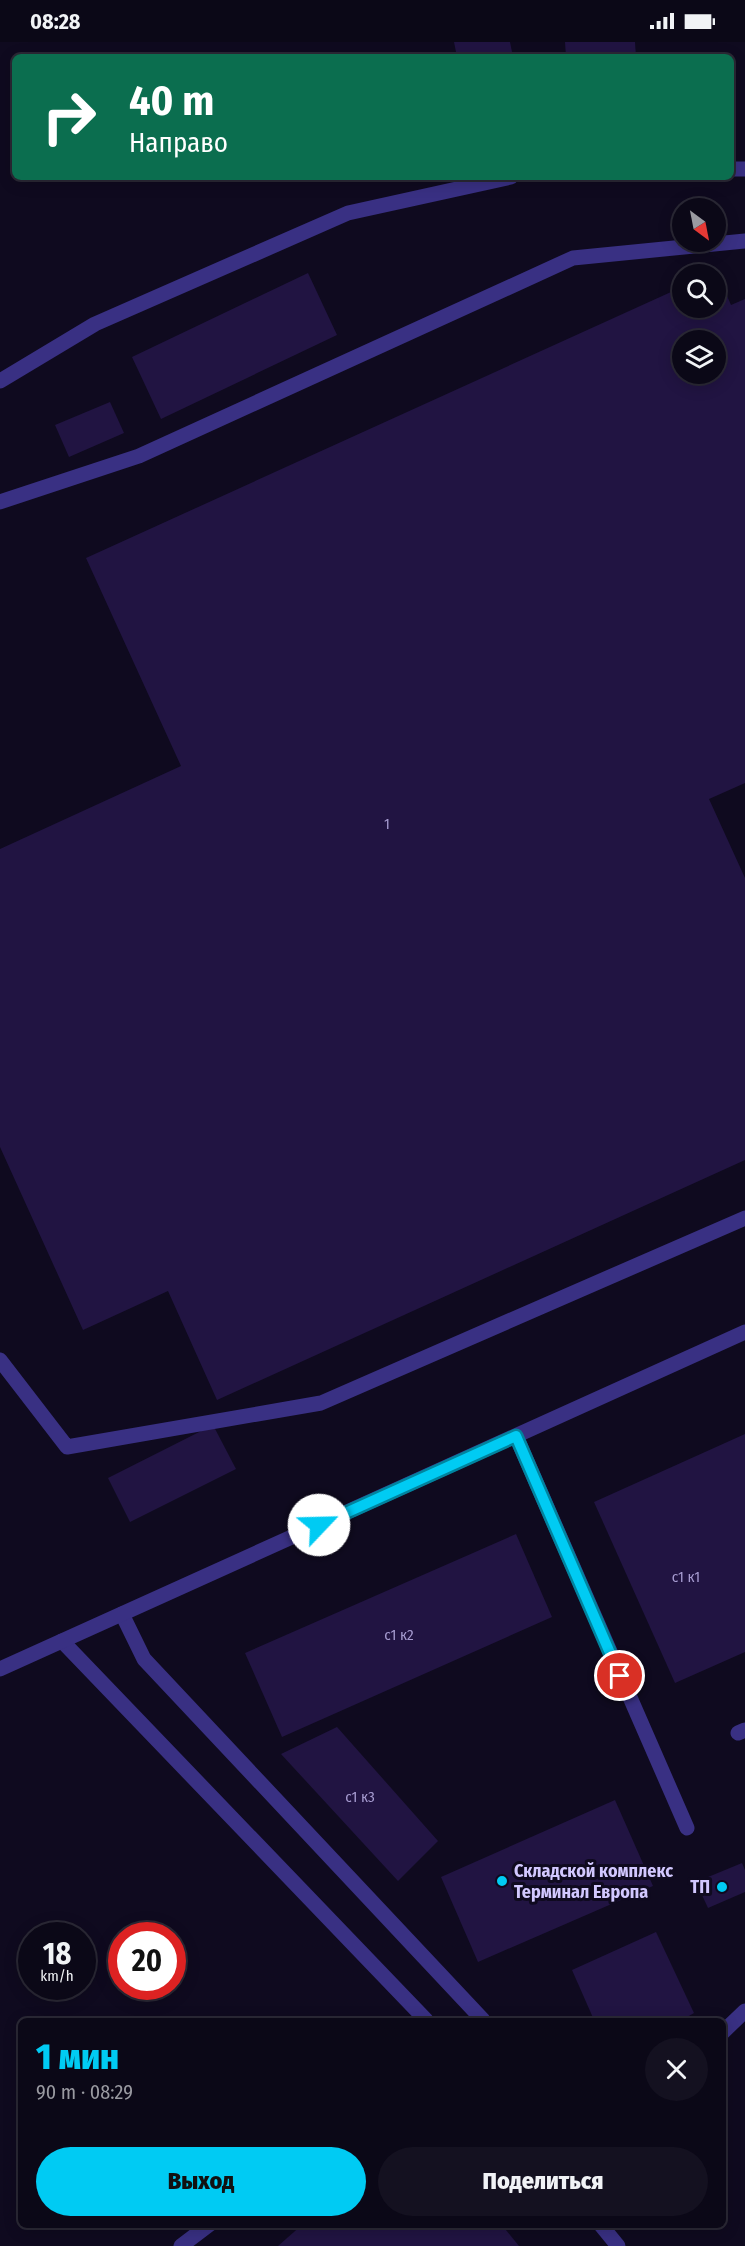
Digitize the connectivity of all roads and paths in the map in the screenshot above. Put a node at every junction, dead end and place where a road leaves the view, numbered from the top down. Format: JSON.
{"nodes":[{"id":1,"x":497,"y":180,"type":"edge"},
{"id":2,"x":745,"y":241,"type":"edge"},
{"id":3,"x":0,"y":381,"type":"edge"},
{"id":4,"x":0,"y":502,"type":"edge"},
{"id":5,"x":745,"y":1218,"type":"edge"},
{"id":6,"x":745,"y":1332,"type":"edge"},
{"id":7,"x":0,"y":1360,"type":"edge"},
{"id":8,"x":516,"y":1436,"type":"junction"},
{"id":9,"x":122,"y":1614,"type":"junction"},
{"id":10,"x":62,"y":1641,"type":"junction"},
{"id":11,"x":0,"y":1669,"type":"edge"},
{"id":12,"x":687,"y":1828,"type":"dead end"},
{"id":13,"x":745,"y":2011,"type":"edge"},
{"id":14,"x":424,"y":2018,"type":"edge"},
{"id":15,"x":481,"y":2018,"type":"edge"},
{"id":16,"x":726,"y":2029,"type":"edge"},
{"id":17,"x":205,"y":2228,"type":"edge"},
{"id":18,"x":603,"y":2228,"type":"edge"},
{"id":19,"x":181,"y":2246,"type":"edge"},
{"id":20,"x":618,"y":2246,"type":"edge"}],
"edges":[{"from":1,"to":3,"type":"street"},
{"from":2,"to":4,"type":"street"},
{"from":5,"to":7,"type":"street"},
{"from":6,"to":8,"type":"street"},
{"from":8,"to":9,"type":"street"},
{"from":8,"to":12,"type":"street"},
{"from":9,"to":10,"type":"street"},
{"from":9,"to":15,"type":"street"},
{"from":10,"to":11,"type":"street"},
{"from":10,"to":14,"type":"street"},
{"from":13,"to":16,"type":"street"},
{"from":17,"to":19,"type":"street"},
{"from":18,"to":20,"type":"street"}]}
